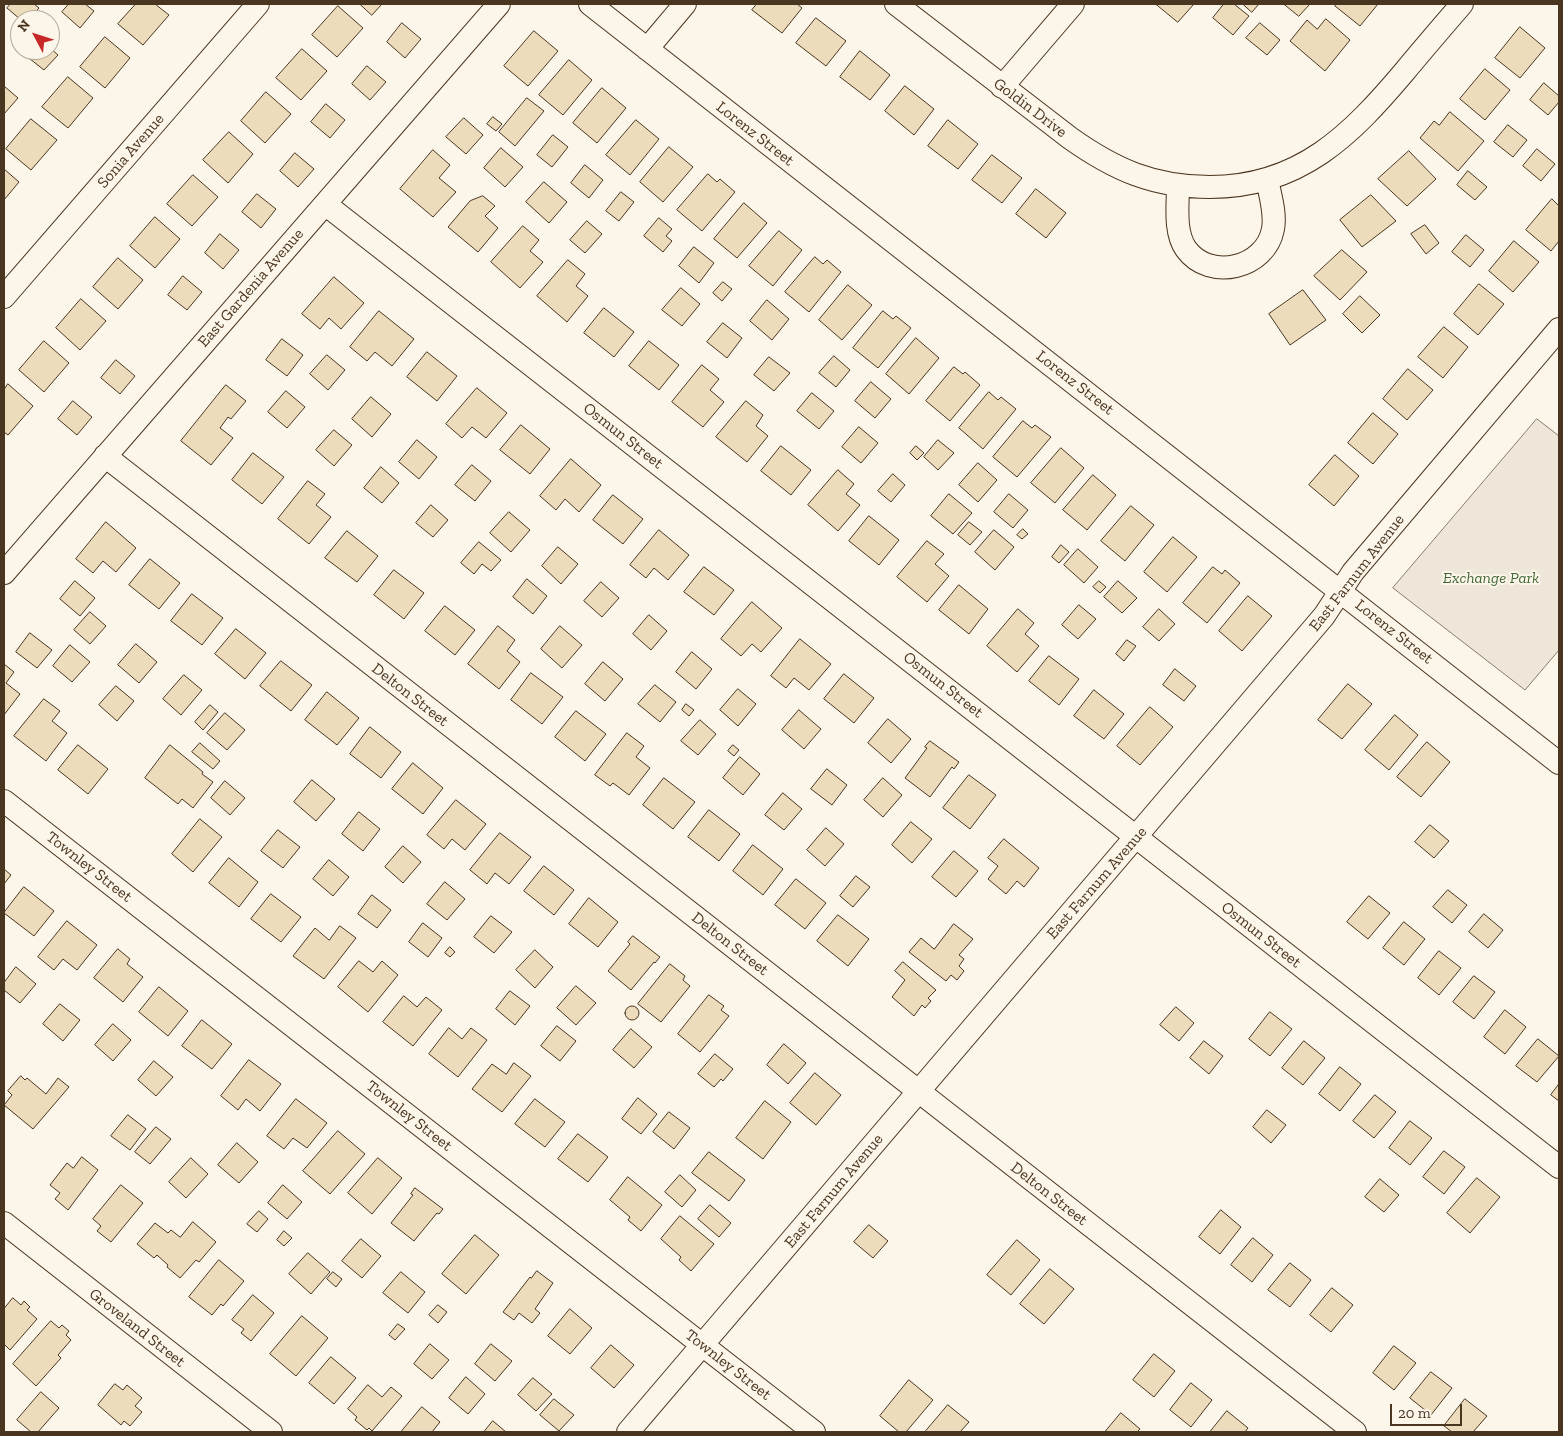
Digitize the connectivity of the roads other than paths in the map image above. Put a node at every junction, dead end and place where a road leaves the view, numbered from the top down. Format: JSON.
{"nodes":[{"id":1,"x":258,"y":4,"type":"edge"},
{"id":2,"x":499,"y":4,"type":"edge"},
{"id":3,"x":590,"y":4,"type":"edge"},
{"id":4,"x":685,"y":4,"type":"edge"},
{"id":5,"x":896,"y":4,"type":"edge"},
{"id":6,"x":1073,"y":4,"type":"edge"},
{"id":7,"x":1462,"y":4,"type":"edge"},
{"id":8,"x":647,"y":50,"type":"junction"},
{"id":9,"x":1002,"y":87,"type":"junction"},
{"id":10,"x":1267,"y":179,"type":"junction"},
{"id":11,"x":1178,"y":186,"type":"junction"},
{"id":12,"x":325,"y":204,"type":"junction"},
{"id":13,"x":4,"y":298,"type":"edge"},
{"id":14,"x":1559,"y":330,"type":"edge"},
{"id":15,"x":105,"y":456,"type":"junction"},
{"id":16,"x":4,"y":573,"type":"edge"},
{"id":17,"x":1341,"y":591,"type":"junction"},
{"id":18,"x":1559,"y":763,"type":"edge"},
{"id":19,"x":4,"y":801,"type":"edge"},
{"id":20,"x":1137,"y":837,"type":"junction"},
{"id":21,"x":918,"y":1092,"type":"junction"},
{"id":22,"x":1559,"y":1167,"type":"edge"},
{"id":23,"x":4,"y":1223,"type":"edge"},
{"id":24,"x":702,"y":1345,"type":"junction"},
{"id":25,"x":271,"y":1432,"type":"edge"},
{"id":26,"x":628,"y":1432,"type":"edge"},
{"id":27,"x":814,"y":1432,"type":"edge"},
{"id":28,"x":1355,"y":1432,"type":"edge"}],
"edges":[{"from":1,"to":13,"type":"street","name":"Sonia Avenue"},
{"from":2,"to":12,"type":"street","name":"East Gardenia Avenue"},
{"from":3,"to":8,"type":"street","name":"Lorenz Street"},
{"from":4,"to":8,"type":"street"},
{"from":5,"to":9,"type":"street","name":"Goldin Drive"},
{"from":6,"to":9,"type":"street"},
{"from":7,"to":10,"type":"street","name":"Goldin Drive"},
{"from":8,"to":17,"type":"street","name":"Lorenz Street"},
{"from":9,"to":11,"type":"street","name":"Goldin Drive"},
{"from":10,"to":11,"type":"street","name":"Goldin Drive"},
{"from":10,"to":11,"type":"street"},
{"from":12,"to":15,"type":"street","name":"East Gardenia Avenue"},
{"from":12,"to":20,"type":"street","name":"Osmun Street"},
{"from":14,"to":17,"type":"street","name":"East Farnum Avenue"},
{"from":15,"to":16,"type":"street","name":"East Gardenia Avenue"},
{"from":15,"to":21,"type":"street","name":"Delton Street"},
{"from":17,"to":18,"type":"street","name":"Lorenz Street"},
{"from":17,"to":20,"type":"street","name":"East Farnum Avenue"},
{"from":19,"to":24,"type":"street","name":"Townley Street"},
{"from":20,"to":21,"type":"street","name":"East Farnum Avenue"},
{"from":20,"to":22,"type":"street","name":"Osmun Street"},
{"from":21,"to":24,"type":"street","name":"East Farnum Avenue"},
{"from":21,"to":28,"type":"street","name":"Delton Street"},
{"from":23,"to":25,"type":"street","name":"Groveland Street"},
{"from":24,"to":26,"type":"street","name":"East Farnum Avenue"},
{"from":24,"to":27,"type":"street","name":"Townley Street"}]}
